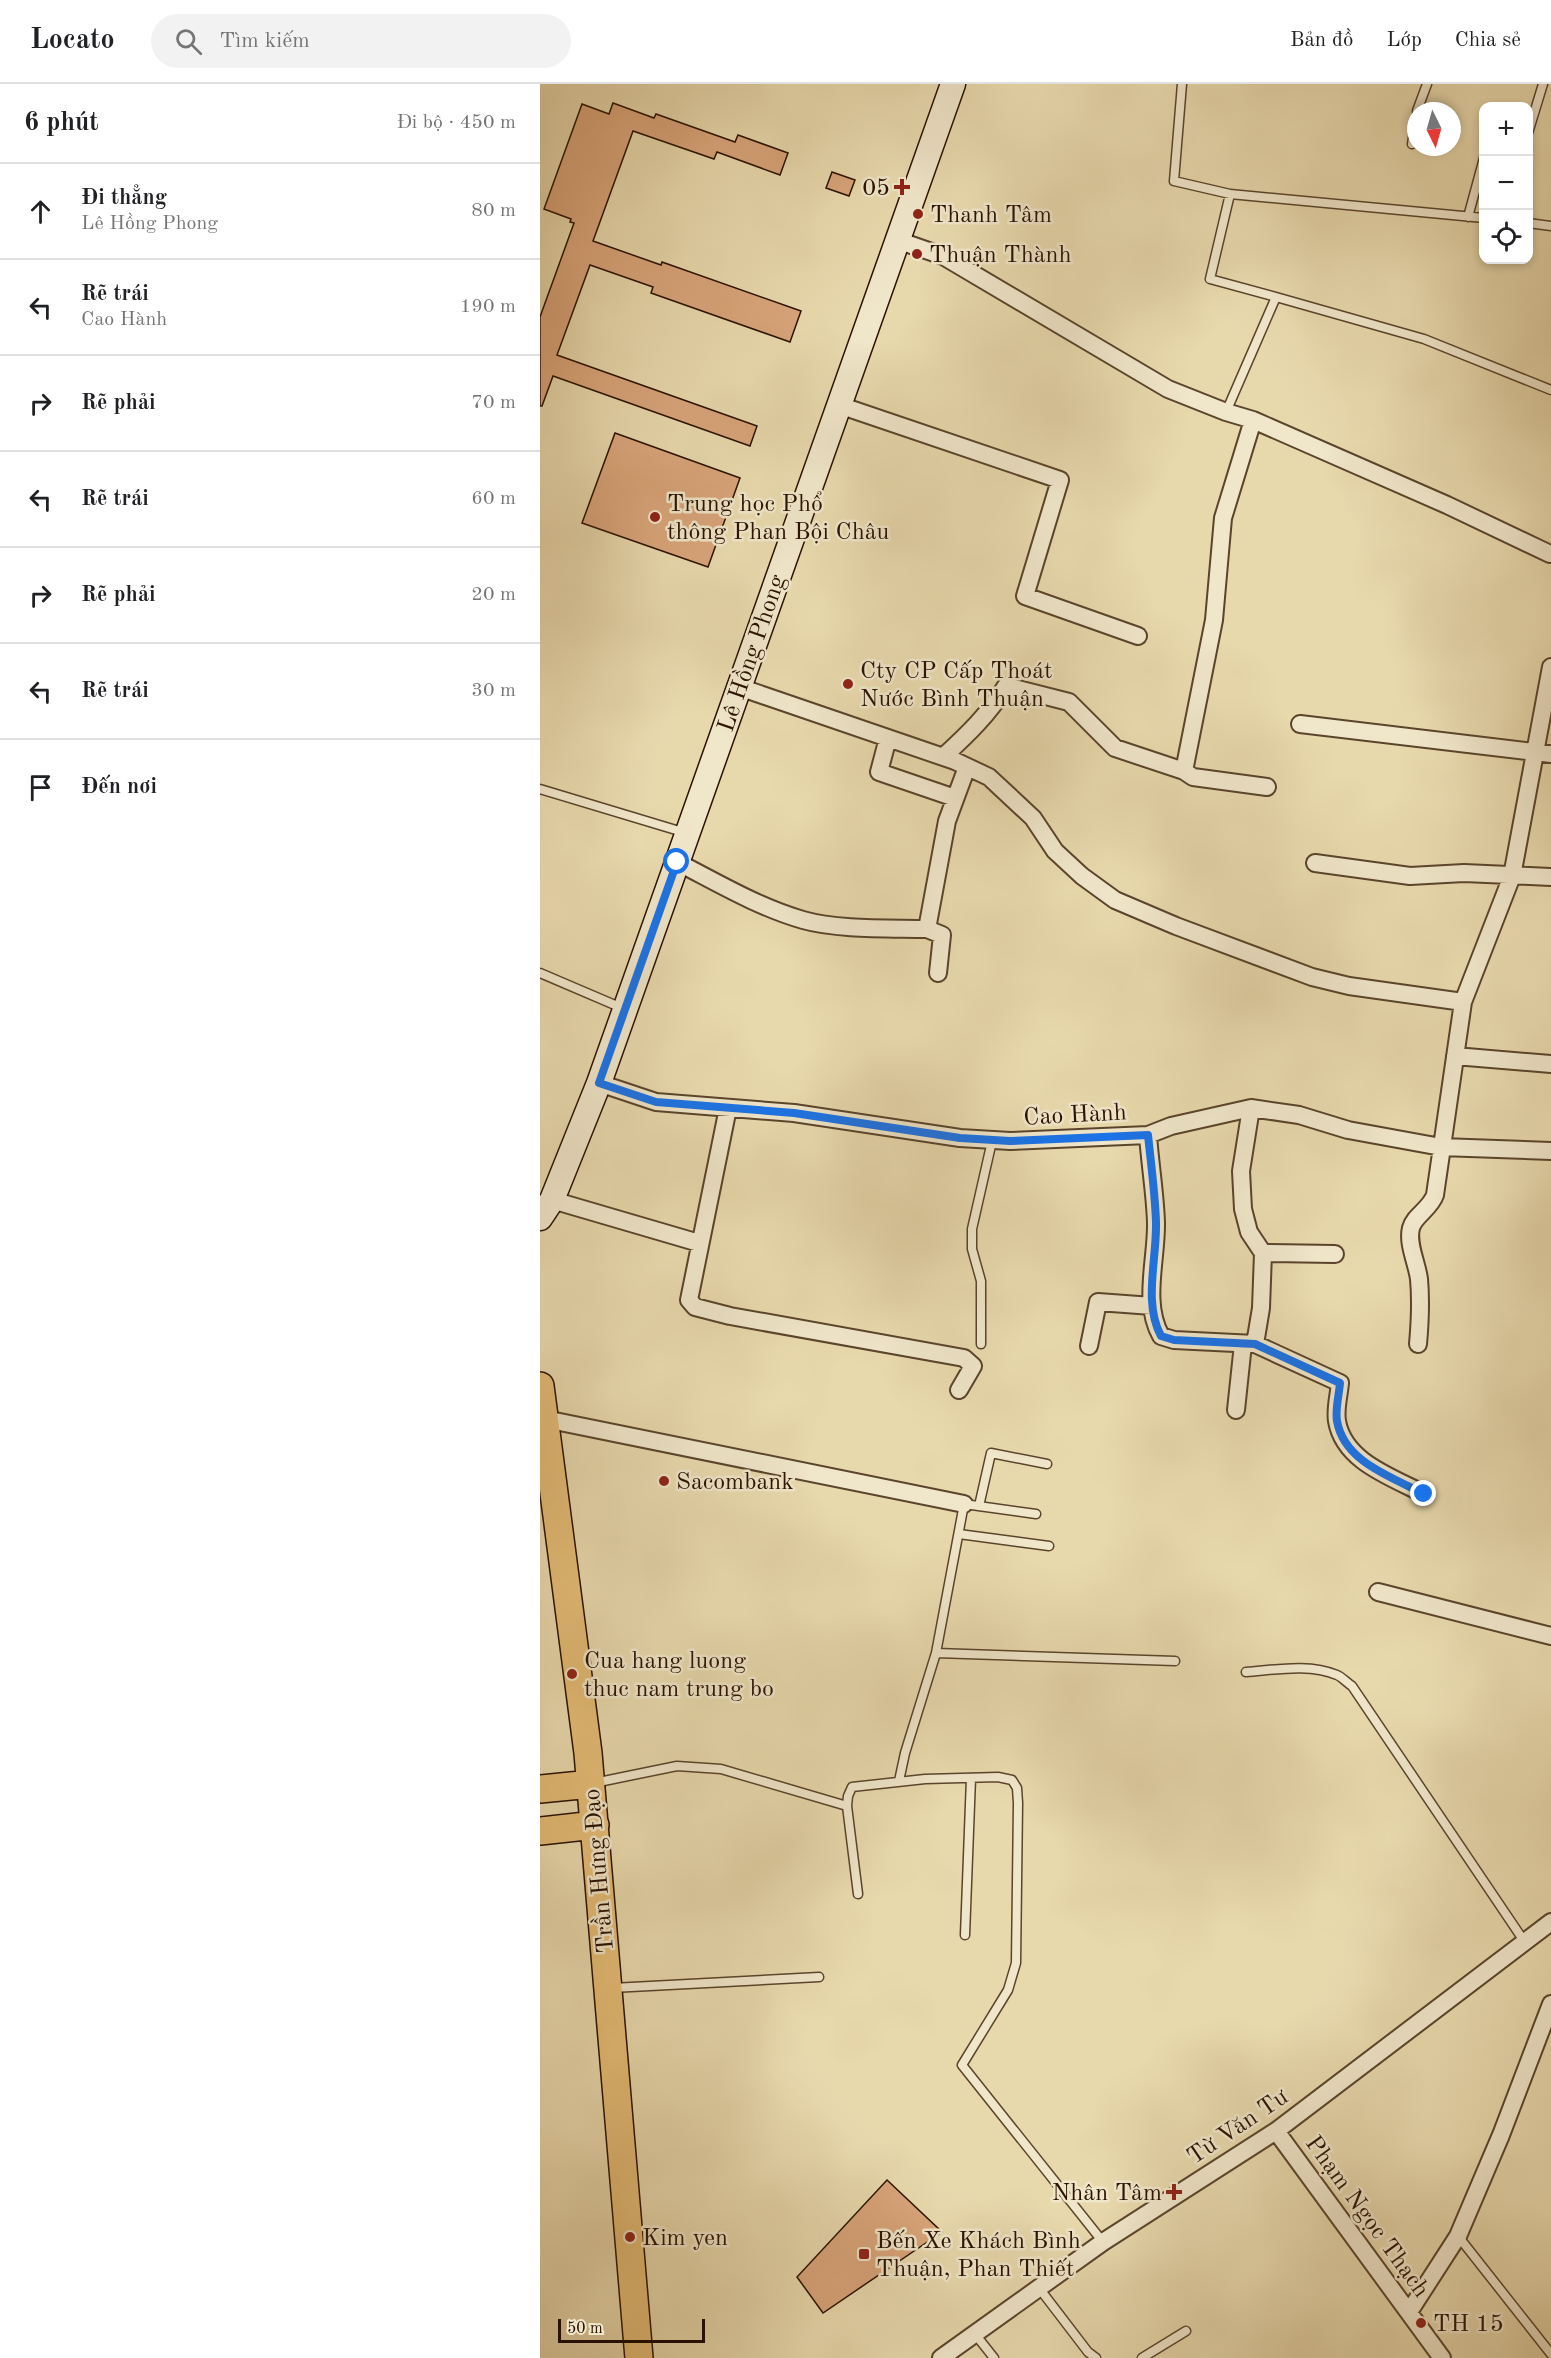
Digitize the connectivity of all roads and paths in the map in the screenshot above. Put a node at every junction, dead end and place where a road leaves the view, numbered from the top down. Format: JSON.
{"nodes":[{"id":1,"x":953,"y":84,"type":"edge"},
{"id":2,"x":1182,"y":84,"type":"edge"},
{"id":3,"x":1427,"y":84,"type":"edge"},
{"id":4,"x":1543,"y":84,"type":"edge"},
{"id":5,"x":1420,"y":102,"type":"edge"},
{"id":6,"x":1533,"y":117,"type":"edge"},
{"id":7,"x":1479,"y":176,"type":"edge"},
{"id":8,"x":1230,"y":194,"type":"junction"},
{"id":9,"x":1468,"y":217,"type":"junction"},
{"id":10,"x":1479,"y":218,"type":"edge"},
{"id":11,"x":1533,"y":224,"type":"edge"},
{"id":12,"x":1551,"y":226,"type":"edge"},
{"id":13,"x":897,"y":240,"type":"junction"},
{"id":14,"x":1276,"y":297,"type":"junction"},
{"id":15,"x":1551,"y":390,"type":"edge"},
{"id":16,"x":838,"y":405,"type":"junction"},
{"id":17,"x":1226,"y":412,"type":"junction"},
{"id":18,"x":1253,"y":420,"type":"junction"},
{"id":19,"x":1551,"y":556,"type":"edge"},
{"id":20,"x":1138,"y":636,"type":"dead end"},
{"id":21,"x":1551,"y":670,"type":"edge"},
{"id":22,"x":739,"y":687,"type":"junction"},
{"id":23,"x":1300,"y":724,"type":"dead end"},
{"id":24,"x":888,"y":738,"type":"junction"},
{"id":25,"x":1543,"y":752,"type":"edge"},
{"id":26,"x":943,"y":757,"type":"junction"},
{"id":27,"x":967,"y":767,"type":"junction"},
{"id":28,"x":1184,"y":771,"type":"junction"},
{"id":29,"x":1267,"y":786,"type":"dead end"},
{"id":30,"x":540,"y":789,"type":"edge"},
{"id":31,"x":955,"y":798,"type":"junction"},
{"id":32,"x":688,"y":833,"type":"junction"},
{"id":33,"x":677,"y":862,"type":"junction"},
{"id":34,"x":1315,"y":863,"type":"dead end"},
{"id":35,"x":1512,"y":876,"type":"junction"},
{"id":36,"x":1551,"y":877,"type":"edge"},
{"id":37,"x":927,"y":929,"type":"junction"},
{"id":38,"x":540,"y":973,"type":"edge"},
{"id":39,"x":938,"y":974,"type":"dead end"},
{"id":40,"x":1462,"y":1002,"type":"junction"},
{"id":41,"x":626,"y":1009,"type":"junction"},
{"id":42,"x":1455,"y":1056,"type":"junction"},
{"id":43,"x":1551,"y":1065,"type":"edge"},
{"id":44,"x":599,"y":1083,"type":"junction"},
{"id":45,"x":728,"y":1108,"type":"junction"},
{"id":46,"x":1251,"y":1108,"type":"junction"},
{"id":47,"x":1148,"y":1135,"type":"junction"},
{"id":48,"x":992,"y":1141,"type":"junction"},
{"id":49,"x":1441,"y":1147,"type":"junction"},
{"id":50,"x":1551,"y":1151,"type":"edge"},
{"id":51,"x":546,"y":1209,"type":"edge"},
{"id":52,"x":699,"y":1243,"type":"junction"},
{"id":53,"x":1263,"y":1253,"type":"junction"},
{"id":54,"x":1335,"y":1254,"type":"dead end"},
{"id":55,"x":1152,"y":1306,"type":"junction"},
{"id":56,"x":981,"y":1344,"type":"dead end"},
{"id":57,"x":1249,"y":1344,"type":"junction"},
{"id":58,"x":1418,"y":1344,"type":"dead end"},
{"id":59,"x":1089,"y":1346,"type":"dead end"},
{"id":60,"x":540,"y":1386,"type":"edge"},
{"id":61,"x":959,"y":1390,"type":"dead end"},
{"id":62,"x":1236,"y":1410,"type":"dead end"},
{"id":63,"x":545,"y":1419,"type":"junction"},
{"id":64,"x":1047,"y":1464,"type":"dead end"},
{"id":65,"x":1424,"y":1494,"type":"dead end"},
{"id":66,"x":972,"y":1505,"type":"junction"},
{"id":67,"x":1036,"y":1514,"type":"dead end"},
{"id":68,"x":959,"y":1534,"type":"junction"},
{"id":69,"x":1049,"y":1546,"type":"dead end"},
{"id":70,"x":1378,"y":1592,"type":"dead end"},
{"id":71,"x":1551,"y":1636,"type":"edge"},
{"id":72,"x":936,"y":1653,"type":"junction"},
{"id":73,"x":1175,"y":1661,"type":"dead end"},
{"id":74,"x":1246,"y":1672,"type":"dead end"},
{"id":75,"x":971,"y":1778,"type":"junction"},
{"id":76,"x":899,"y":1781,"type":"junction"},
{"id":77,"x":591,"y":1784,"type":"junction"},
{"id":78,"x":540,"y":1789,"type":"edge"},
{"id":79,"x":847,"y":1806,"type":"junction"},
{"id":80,"x":595,"y":1825,"type":"junction"},
{"id":81,"x":540,"y":1831,"type":"edge"},
{"id":82,"x":858,"y":1894,"type":"dead end"},
{"id":83,"x":1551,"y":1922,"type":"edge"},
{"id":84,"x":965,"y":1935,"type":"dead end"},
{"id":85,"x":1524,"y":1941,"type":"junction"},
{"id":86,"x":819,"y":1977,"type":"dead end"},
{"id":87,"x":608,"y":1988,"type":"junction"},
{"id":88,"x":1551,"y":2004,"type":"edge"},
{"id":89,"x":1276,"y":2131,"type":"junction"},
{"id":90,"x":1458,"y":2235,"type":"junction"},
{"id":91,"x":1103,"y":2242,"type":"junction"},
{"id":92,"x":1039,"y":2288,"type":"junction"},
{"id":93,"x":1409,"y":2312,"type":"junction"},
{"id":94,"x":1186,"y":2331,"type":"dead end"},
{"id":95,"x":975,"y":2334,"type":"junction"},
{"id":96,"x":1551,"y":2354,"type":"edge"},
{"id":97,"x":639,"y":2358,"type":"edge"},
{"id":98,"x":941,"y":2358,"type":"edge"},
{"id":99,"x":994,"y":2358,"type":"edge"},
{"id":100,"x":1096,"y":2358,"type":"edge"},
{"id":101,"x":1142,"y":2358,"type":"edge"},
{"id":102,"x":1442,"y":2358,"type":"edge"}],
"edges":[{"from":1,"to":13,"type":"main road","name":"Lê Hồng Phong"},
{"from":2,"to":8,"type":"lane"},
{"from":3,"to":5,"type":"lane"},
{"from":4,"to":6,"type":"lane"},
{"from":7,"to":9,"type":"lane"},
{"from":8,"to":9,"type":"lane"},
{"from":8,"to":14,"type":"lane"},
{"from":9,"to":10,"type":"lane"},
{"from":11,"to":12,"type":"lane"},
{"from":13,"to":16,"type":"main road","name":"Lê Hồng Phong"},
{"from":13,"to":17,"type":"street"},
{"from":14,"to":15,"type":"lane"},
{"from":14,"to":17,"type":"lane"},
{"from":16,"to":20,"type":"street"},
{"from":16,"to":22,"type":"main road","name":"Lê Hồng Phong"},
{"from":17,"to":18,"type":"street"},
{"from":18,"to":19,"type":"street"},
{"from":18,"to":28,"type":"street"},
{"from":21,"to":25,"type":"street"},
{"from":22,"to":24,"type":"street"},
{"from":22,"to":32,"type":"main road","name":"Lê Hồng Phong"},
{"from":23,"to":25,"type":"street"},
{"from":24,"to":26,"type":"street"},
{"from":24,"to":31,"type":"street"},
{"from":25,"to":35,"type":"street"},
{"from":26,"to":27,"type":"street"},
{"from":26,"to":28,"type":"street"},
{"from":27,"to":31,"type":"street"},
{"from":27,"to":40,"type":"street"},
{"from":28,"to":29,"type":"street"},
{"from":30,"to":32,"type":"lane"},
{"from":31,"to":37,"type":"street"},
{"from":32,"to":33,"type":"main road","name":"Lê Hồng Phong"},
{"from":33,"to":37,"type":"street"},
{"from":33,"to":41,"type":"main road","name":"Lê Hồng Phong"},
{"from":34,"to":35,"type":"street"},
{"from":35,"to":36,"type":"street"},
{"from":35,"to":40,"type":"street"},
{"from":37,"to":39,"type":"street"},
{"from":38,"to":41,"type":"lane"},
{"from":40,"to":42,"type":"street"},
{"from":41,"to":44,"type":"main road","name":"Lê Hồng Phong"},
{"from":42,"to":43,"type":"street"},
{"from":42,"to":49,"type":"street"},
{"from":44,"to":45,"type":"street","name":"Cao Hành"},
{"from":44,"to":51,"type":"main road","name":"Lê Hồng Phong"},
{"from":45,"to":48,"type":"street","name":"Cao Hành"},
{"from":45,"to":52,"type":"street"},
{"from":46,"to":47,"type":"street","name":"Cao Hành"},
{"from":46,"to":49,"type":"street","name":"Cao Hành"},
{"from":46,"to":53,"type":"street"},
{"from":47,"to":48,"type":"street","name":"Cao Hành"},
{"from":47,"to":55,"type":"street"},
{"from":48,"to":56,"type":"lane"},
{"from":49,"to":50,"type":"street","name":"Cao Hành"},
{"from":49,"to":58,"type":"street"},
{"from":51,"to":52,"type":"street"},
{"from":52,"to":61,"type":"street"},
{"from":53,"to":54,"type":"street"},
{"from":53,"to":57,"type":"street"},
{"from":55,"to":57,"type":"street"},
{"from":55,"to":59,"type":"street"},
{"from":57,"to":62,"type":"street"},
{"from":57,"to":65,"type":"street"},
{"from":60,"to":63,"type":"main road","name":"Trần Hưng Đạo"},
{"from":63,"to":66,"type":"street"},
{"from":63,"to":77,"type":"main road","name":"Trần Hưng Đạo"},
{"from":64,"to":66,"type":"lane"},
{"from":66,"to":67,"type":"lane"},
{"from":66,"to":68,"type":"lane"},
{"from":68,"to":69,"type":"lane"},
{"from":68,"to":72,"type":"lane"},
{"from":70,"to":71,"type":"street"},
{"from":72,"to":73,"type":"lane"},
{"from":72,"to":76,"type":"lane"},
{"from":74,"to":85,"type":"lane"},
{"from":75,"to":76,"type":"lane"},
{"from":75,"to":84,"type":"lane"},
{"from":75,"to":91,"type":"lane"},
{"from":76,"to":79,"type":"lane"},
{"from":77,"to":78,"type":"main road"},
{"from":77,"to":79,"type":"lane"},
{"from":77,"to":80,"type":"main road","name":"Trần Hưng Đạo"},
{"from":79,"to":82,"type":"lane"},
{"from":80,"to":81,"type":"main road"},
{"from":80,"to":87,"type":"main road","name":"Trần Hưng Đạo"},
{"from":83,"to":85,"type":"street","name":"Từ Văn Tư"},
{"from":85,"to":89,"type":"street","name":"Từ Văn Tư"},
{"from":86,"to":87,"type":"lane"},
{"from":87,"to":97,"type":"main road","name":"Trần Hưng Đạo"},
{"from":88,"to":90,"type":"street"},
{"from":89,"to":91,"type":"street","name":"Từ Văn Tư"},
{"from":89,"to":93,"type":"street","name":"Phạm Ngọc Thạch"},
{"from":90,"to":93,"type":"street"},
{"from":90,"to":96,"type":"lane"},
{"from":91,"to":92,"type":"street","name":"Từ Văn Tư"},
{"from":92,"to":95,"type":"street","name":"Từ Văn Tư"},
{"from":92,"to":100,"type":"lane"},
{"from":93,"to":102,"type":"street","name":"Phạm Ngọc Thạch"},
{"from":94,"to":101,"type":"lane"},
{"from":95,"to":98,"type":"street","name":"Từ Văn Tư"},
{"from":95,"to":99,"type":"lane"}]}
